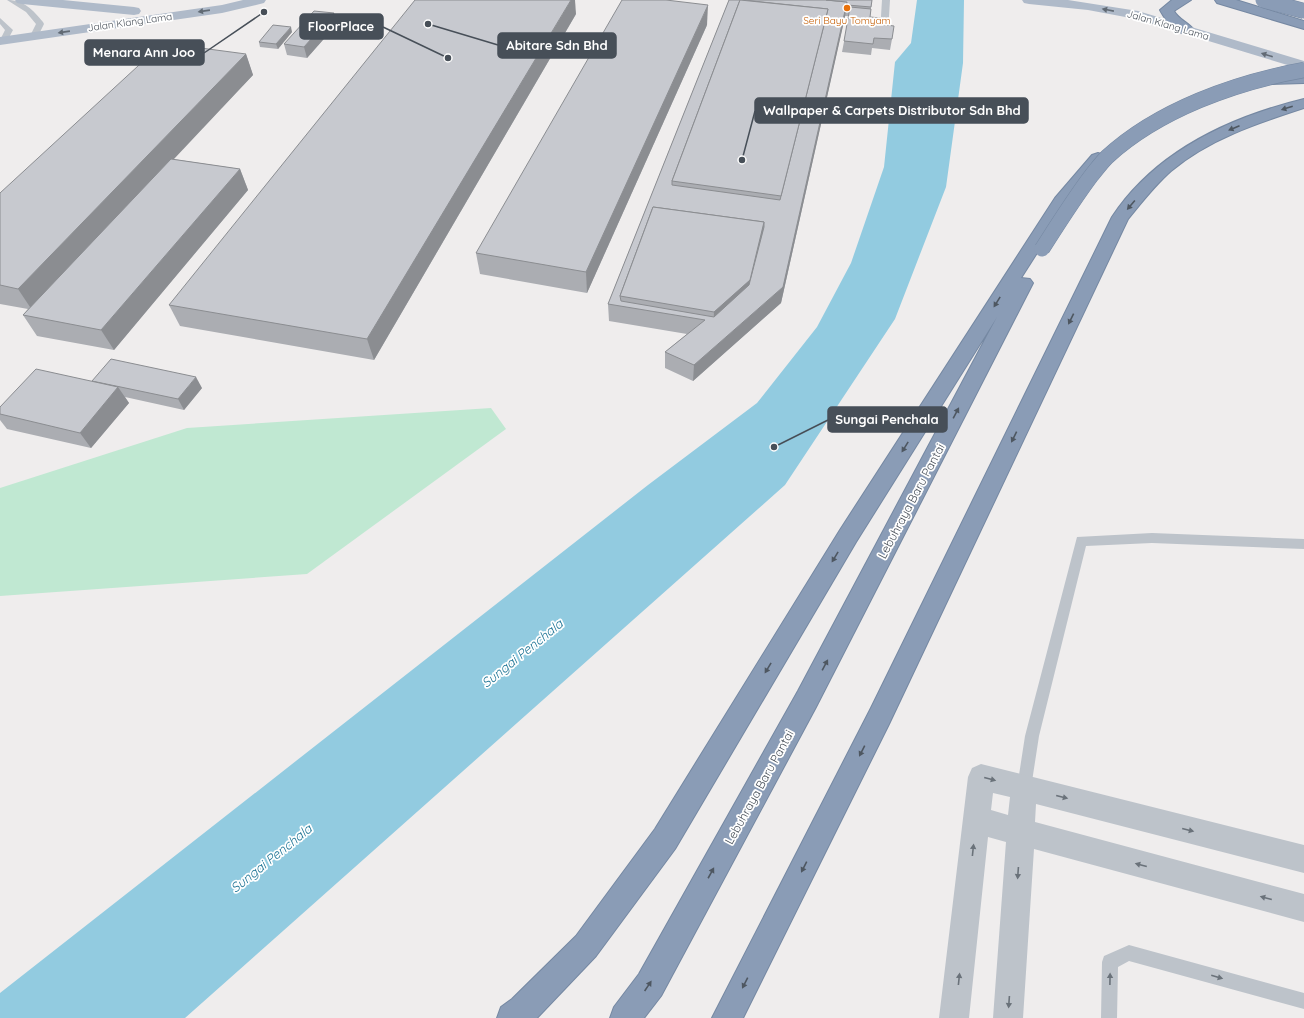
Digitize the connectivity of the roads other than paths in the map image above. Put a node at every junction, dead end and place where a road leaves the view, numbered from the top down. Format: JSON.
{"nodes":[{"id":1,"x":11,"y":0,"type":"edge"},
{"id":2,"x":22,"y":0,"type":"edge"},
{"id":3,"x":204,"y":0,"type":"edge"},
{"id":4,"x":259,"y":0,"type":"edge"},
{"id":5,"x":886,"y":0,"type":"edge"},
{"id":6,"x":1029,"y":0,"type":"edge"},
{"id":7,"x":1126,"y":0,"type":"edge"},
{"id":8,"x":1184,"y":0,"type":"edge"},
{"id":9,"x":1222,"y":0,"type":"edge"},
{"id":10,"x":1248,"y":0,"type":"edge"},
{"id":11,"x":1263,"y":0,"type":"edge"},
{"id":12,"x":1304,"y":4,"type":"edge"},
{"id":13,"x":1167,"y":10,"type":"junction"},
{"id":14,"x":134,"y":11,"type":"junction"},
{"id":15,"x":1304,"y":11,"type":"edge"},
{"id":16,"x":1196,"y":19,"type":"dead end"},
{"id":17,"x":1304,"y":25,"type":"edge"},
{"id":18,"x":37,"y":30,"type":"junction"},
{"id":19,"x":1187,"y":30,"type":"junction"},
{"id":20,"x":2,"y":33,"type":"edge"},
{"id":21,"x":884,"y":33,"type":"edge"},
{"id":22,"x":1304,"y":66,"type":"edge"},
{"id":23,"x":1304,"y":70,"type":"edge"},
{"id":24,"x":1304,"y":79,"type":"edge"},
{"id":25,"x":1304,"y":103,"type":"edge"},
{"id":26,"x":1304,"y":544,"type":"edge"},
{"id":27,"x":1024,"y":788,"type":"junction"},
{"id":28,"x":976,"y":820,"type":"junction"},
{"id":29,"x":1021,"y":834,"type":"junction"},
{"id":30,"x":1304,"y":859,"type":"edge"},
{"id":31,"x":1304,"y":908,"type":"edge"},
{"id":32,"x":1304,"y":1001,"type":"edge"},
{"id":33,"x":512,"y":1018,"type":"edge"},
{"id":34,"x":626,"y":1018,"type":"edge"},
{"id":35,"x":727,"y":1018,"type":"edge"},
{"id":36,"x":954,"y":1018,"type":"edge"},
{"id":37,"x":1008,"y":1018,"type":"edge"},
{"id":38,"x":1109,"y":1018,"type":"edge"}],
"edges":[{"from":1,"to":18,"type":"lane"},
{"from":2,"to":14,"type":"main road"},
{"from":3,"to":14,"type":"main road","name":"Jalan Klang Lama"},
{"from":4,"to":18,"type":"main road","name":"Jalan Klang Lama","one_way":true},
{"from":5,"to":21,"type":"lane"},
{"from":19,"to":6,"type":"main road","name":"Jalan Klang Lama","one_way":true},
{"from":7,"to":13,"type":"main road","name":"Jalan Klang Lama"},
{"from":8,"to":13,"type":"highway"},
{"from":9,"to":17,"type":"highway"},
{"from":10,"to":12,"type":"highway"},
{"from":11,"to":15,"type":"highway","bridge":true},
{"from":13,"to":16,"type":"main road","name":"Jalan Klang Lama"},
{"from":13,"to":19,"type":"highway"},
{"from":14,"to":18,"type":"main road","name":"Jalan Klang Lama"},
{"from":18,"to":20,"type":"main road","name":"Jalan Klang Lama"},
{"from":22,"to":19,"type":"main road","name":"Jalan Klang Lama","one_way":true},
{"from":34,"to":23,"type":"highway","name":"Lebuhraya Baru Pantai","one_way":true,"bridge":true},
{"from":24,"to":33,"type":"highway","one_way":true},
{"from":25,"to":35,"type":"highway","one_way":true},
{"from":26,"to":27,"type":"lane"},
{"from":28,"to":27,"type":"street","one_way":true},
{"from":27,"to":29,"type":"street"},
{"from":27,"to":30,"type":"street","one_way":true},
{"from":28,"to":29,"type":"street"},
{"from":36,"to":28,"type":"street","one_way":true},
{"from":31,"to":29,"type":"street","one_way":true},
{"from":29,"to":37,"type":"street","one_way":true},
{"from":38,"to":32,"type":"lane","one_way":true}]}
